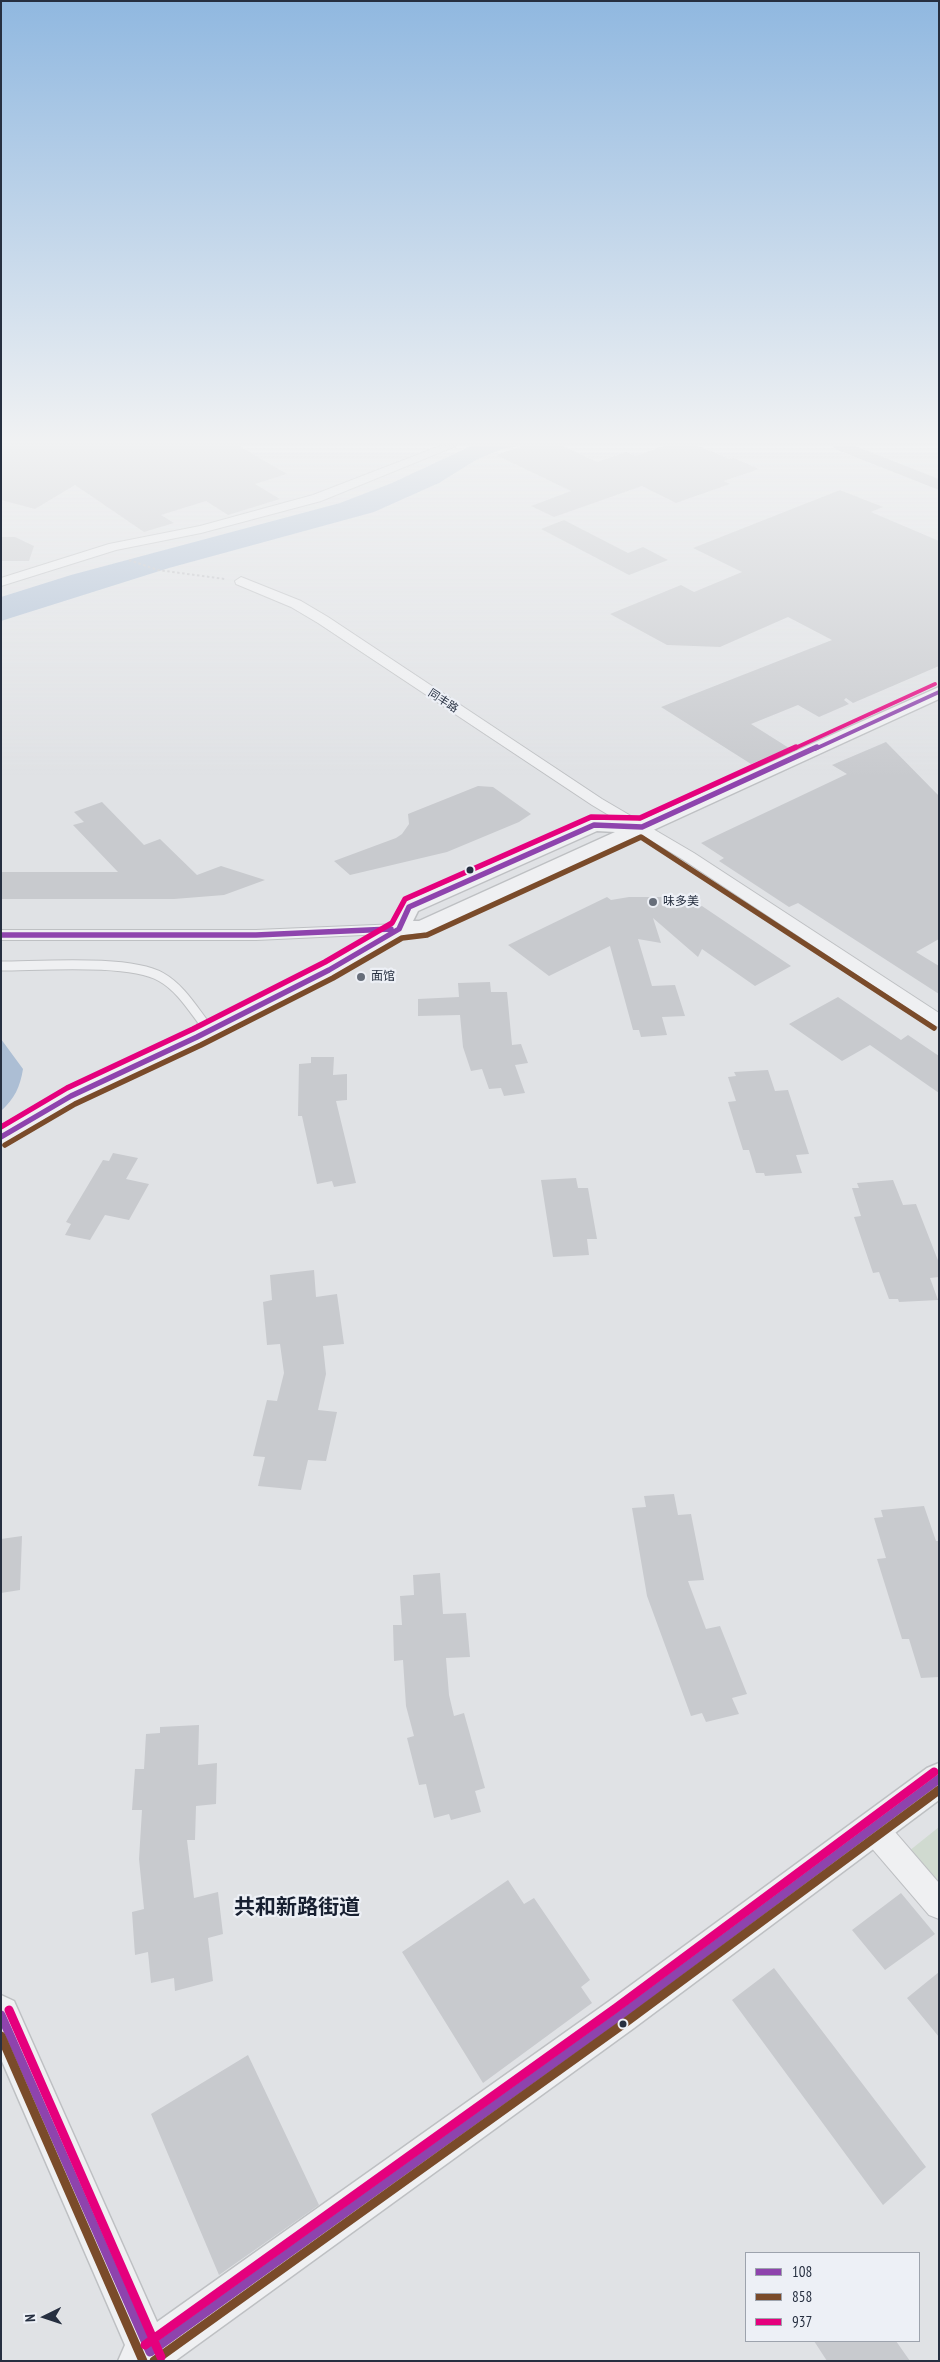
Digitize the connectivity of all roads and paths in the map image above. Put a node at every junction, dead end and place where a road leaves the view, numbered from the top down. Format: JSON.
{"nodes":[{"id":1,"x":82,"y":556,"type":"edge"},
{"id":2,"x":115,"y":556,"type":"edge"},
{"id":3,"x":241,"y":581,"type":"joint"},
{"id":4,"x":1,"y":582,"type":"edge"},
{"id":5,"x":939,"y":692,"type":"edge"},
{"id":6,"x":642,"y":827,"type":"junction"},
{"id":7,"x":398,"y":929,"type":"junction"},
{"id":8,"x":1,"y":935,"type":"edge"},
{"id":9,"x":1,"y":966,"type":"edge"},
{"id":10,"x":939,"y":1021,"type":"edge"},
{"id":11,"x":197,"y":1037,"type":"junction"},
{"id":12,"x":1,"y":1137,"type":"edge"},
{"id":13,"x":939,"y":1779,"type":"edge"},
{"id":14,"x":873,"y":1828,"type":"junction"},
{"id":15,"x":939,"y":1905,"type":"edge"},
{"id":16,"x":1,"y":2014,"type":"edge"},
{"id":17,"x":147,"y":2358,"type":"edge"}],
"edges":[{"from":1,"to":4,"type":"street"},
{"from":2,"to":3,"type":"path"},
{"from":3,"to":6,"type":"street","name":"同丰路"},
{"from":5,"to":6,"type":"street"},
{"from":6,"to":7,"type":"street"},
{"from":6,"to":10,"type":"street","name":"同丰路"},
{"from":7,"to":8,"type":"street"},
{"from":7,"to":11,"type":"street"},
{"from":9,"to":11,"type":"lane"},
{"from":11,"to":12,"type":"street"},
{"from":13,"to":14,"type":"street"},
{"from":14,"to":15,"type":"street"},
{"from":14,"to":17,"type":"street"},
{"from":16,"to":17,"type":"street"}]}
